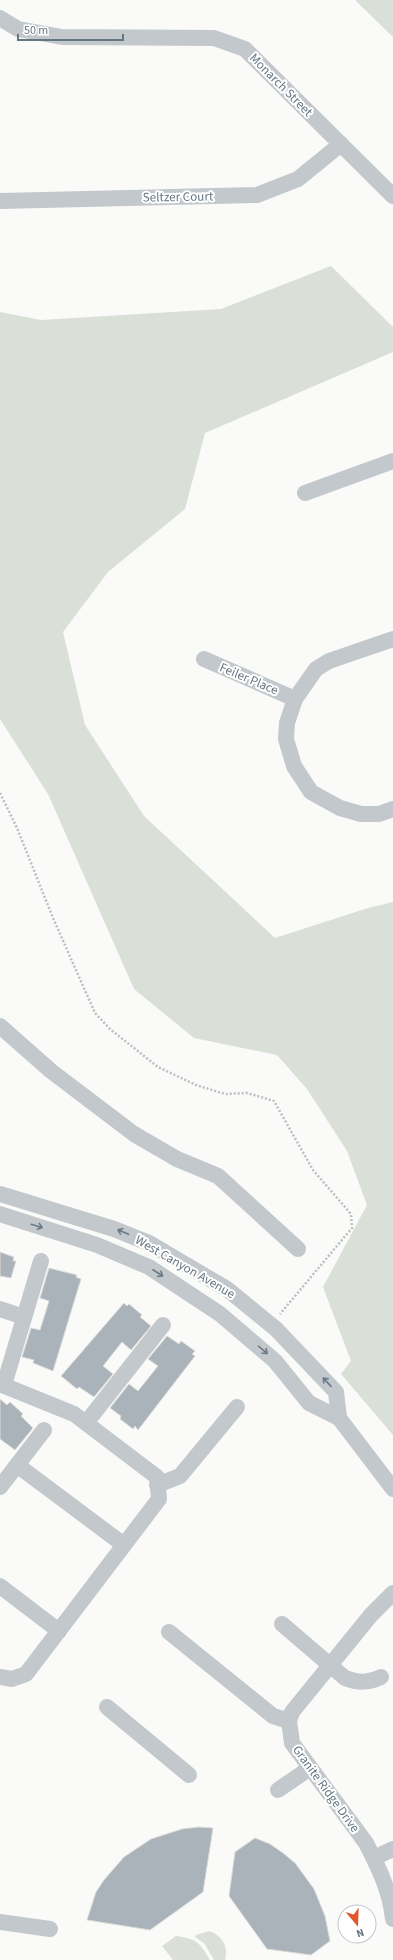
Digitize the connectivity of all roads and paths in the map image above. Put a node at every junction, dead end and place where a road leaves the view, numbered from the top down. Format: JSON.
{"nodes":[{"id":1,"x":0,"y":18,"type":"edge"},
{"id":2,"x":341,"y":144,"type":"junction"},
{"id":3,"x":393,"y":196,"type":"edge"},
{"id":4,"x":0,"y":201,"type":"edge"},
{"id":5,"x":393,"y":461,"type":"edge"},
{"id":6,"x":304,"y":493,"type":"dead end"},
{"id":7,"x":393,"y":639,"type":"edge"},
{"id":8,"x":204,"y":659,"type":"dead end"},
{"id":9,"x":295,"y":699,"type":"junction"},
{"id":10,"x":0,"y":793,"type":"edge"},
{"id":11,"x":393,"y":809,"type":"edge"},
{"id":12,"x":0,"y":1026,"type":"edge"},
{"id":13,"x":0,"y":1194,"type":"edge"},
{"id":14,"x":0,"y":1214,"type":"edge"},
{"id":15,"x":298,"y":1249,"type":"dead end"},
{"id":16,"x":41,"y":1260,"type":"dead end"},
{"id":17,"x":0,"y":1309,"type":"edge"},
{"id":18,"x":24,"y":1317,"type":"junction"},
{"id":19,"x":270,"y":1324,"type":"junction"},
{"id":20,"x":163,"y":1325,"type":"dead end"},
{"id":21,"x":2,"y":1385,"type":"edge"},
{"id":22,"x":236,"y":1407,"type":"dead end"},
{"id":23,"x":339,"y":1418,"type":"junction"},
{"id":24,"x":86,"y":1423,"type":"junction"},
{"id":25,"x":44,"y":1430,"type":"dead end"},
{"id":26,"x":17,"y":1465,"type":"junction"},
{"id":27,"x":157,"y":1485,"type":"junction"},
{"id":28,"x":0,"y":1487,"type":"edge"},
{"id":29,"x":393,"y":1489,"type":"edge"},
{"id":30,"x":124,"y":1545,"type":"junction"},
{"id":31,"x":0,"y":1586,"type":"edge"},
{"id":32,"x":393,"y":1593,"type":"edge"},
{"id":33,"x":282,"y":1624,"type":"dead end"},
{"id":34,"x":59,"y":1630,"type":"junction"},
{"id":35,"x":169,"y":1632,"type":"dead end"},
{"id":36,"x":330,"y":1666,"type":"junction"},
{"id":37,"x":381,"y":1676,"type":"dead end"},
{"id":38,"x":0,"y":1677,"type":"edge"},
{"id":39,"x":107,"y":1707,"type":"dead end"},
{"id":40,"x":289,"y":1721,"type":"junction"},
{"id":41,"x":310,"y":1768,"type":"junction"},
{"id":42,"x":189,"y":1775,"type":"dead end"},
{"id":43,"x":278,"y":1790,"type":"dead end"},
{"id":44,"x":393,"y":1849,"type":"edge"},
{"id":45,"x":374,"y":1858,"type":"junction"},
{"id":46,"x":393,"y":1919,"type":"edge"},
{"id":47,"x":0,"y":1922,"type":"edge"},
{"id":48,"x":50,"y":1929,"type":"dead end"}],
"edges":[{"from":1,"to":2,"type":"street","name":"Monarch Street"},
{"from":2,"to":3,"type":"street","name":"Monarch Street"},
{"from":2,"to":4,"type":"street","name":"Seltzer Court"},
{"from":5,"to":6,"type":"street"},
{"from":7,"to":9,"type":"street"},
{"from":8,"to":9,"type":"street","name":"Feiler Place"},
{"from":9,"to":11,"type":"street"},
{"from":10,"to":19,"type":"path"},
{"from":12,"to":15,"type":"street"},
{"from":19,"to":13,"type":"street","name":"West Canyon Avenue","one_way":true},
{"from":14,"to":23,"type":"street","name":"West Canyon Avenue","one_way":true},
{"from":16,"to":18,"type":"street"},
{"from":17,"to":18,"type":"street"},
{"from":18,"to":21,"type":"street"},
{"from":23,"to":19,"type":"street","name":"West Canyon Avenue","one_way":true},
{"from":20,"to":24,"type":"street"},
{"from":21,"to":24,"type":"street"},
{"from":22,"to":27,"type":"street"},
{"from":23,"to":29,"type":"street","name":"West Canyon Avenue"},
{"from":24,"to":27,"type":"street"},
{"from":25,"to":26,"type":"street"},
{"from":26,"to":28,"type":"street"},
{"from":26,"to":30,"type":"street"},
{"from":27,"to":30,"type":"street"},
{"from":30,"to":34,"type":"street"},
{"from":31,"to":34,"type":"street"},
{"from":32,"to":36,"type":"street"},
{"from":33,"to":36,"type":"street"},
{"from":34,"to":38,"type":"street"},
{"from":35,"to":40,"type":"street"},
{"from":36,"to":37,"type":"street"},
{"from":36,"to":40,"type":"street"},
{"from":39,"to":42,"type":"street"},
{"from":40,"to":41,"type":"street","name":"Granite Ridge Drive"},
{"from":41,"to":43,"type":"street"},
{"from":41,"to":45,"type":"street","name":"Granite Ridge Drive"},
{"from":44,"to":45,"type":"street"},
{"from":45,"to":46,"type":"street","name":"Granite Ridge Drive"},
{"from":47,"to":48,"type":"street"}]}
